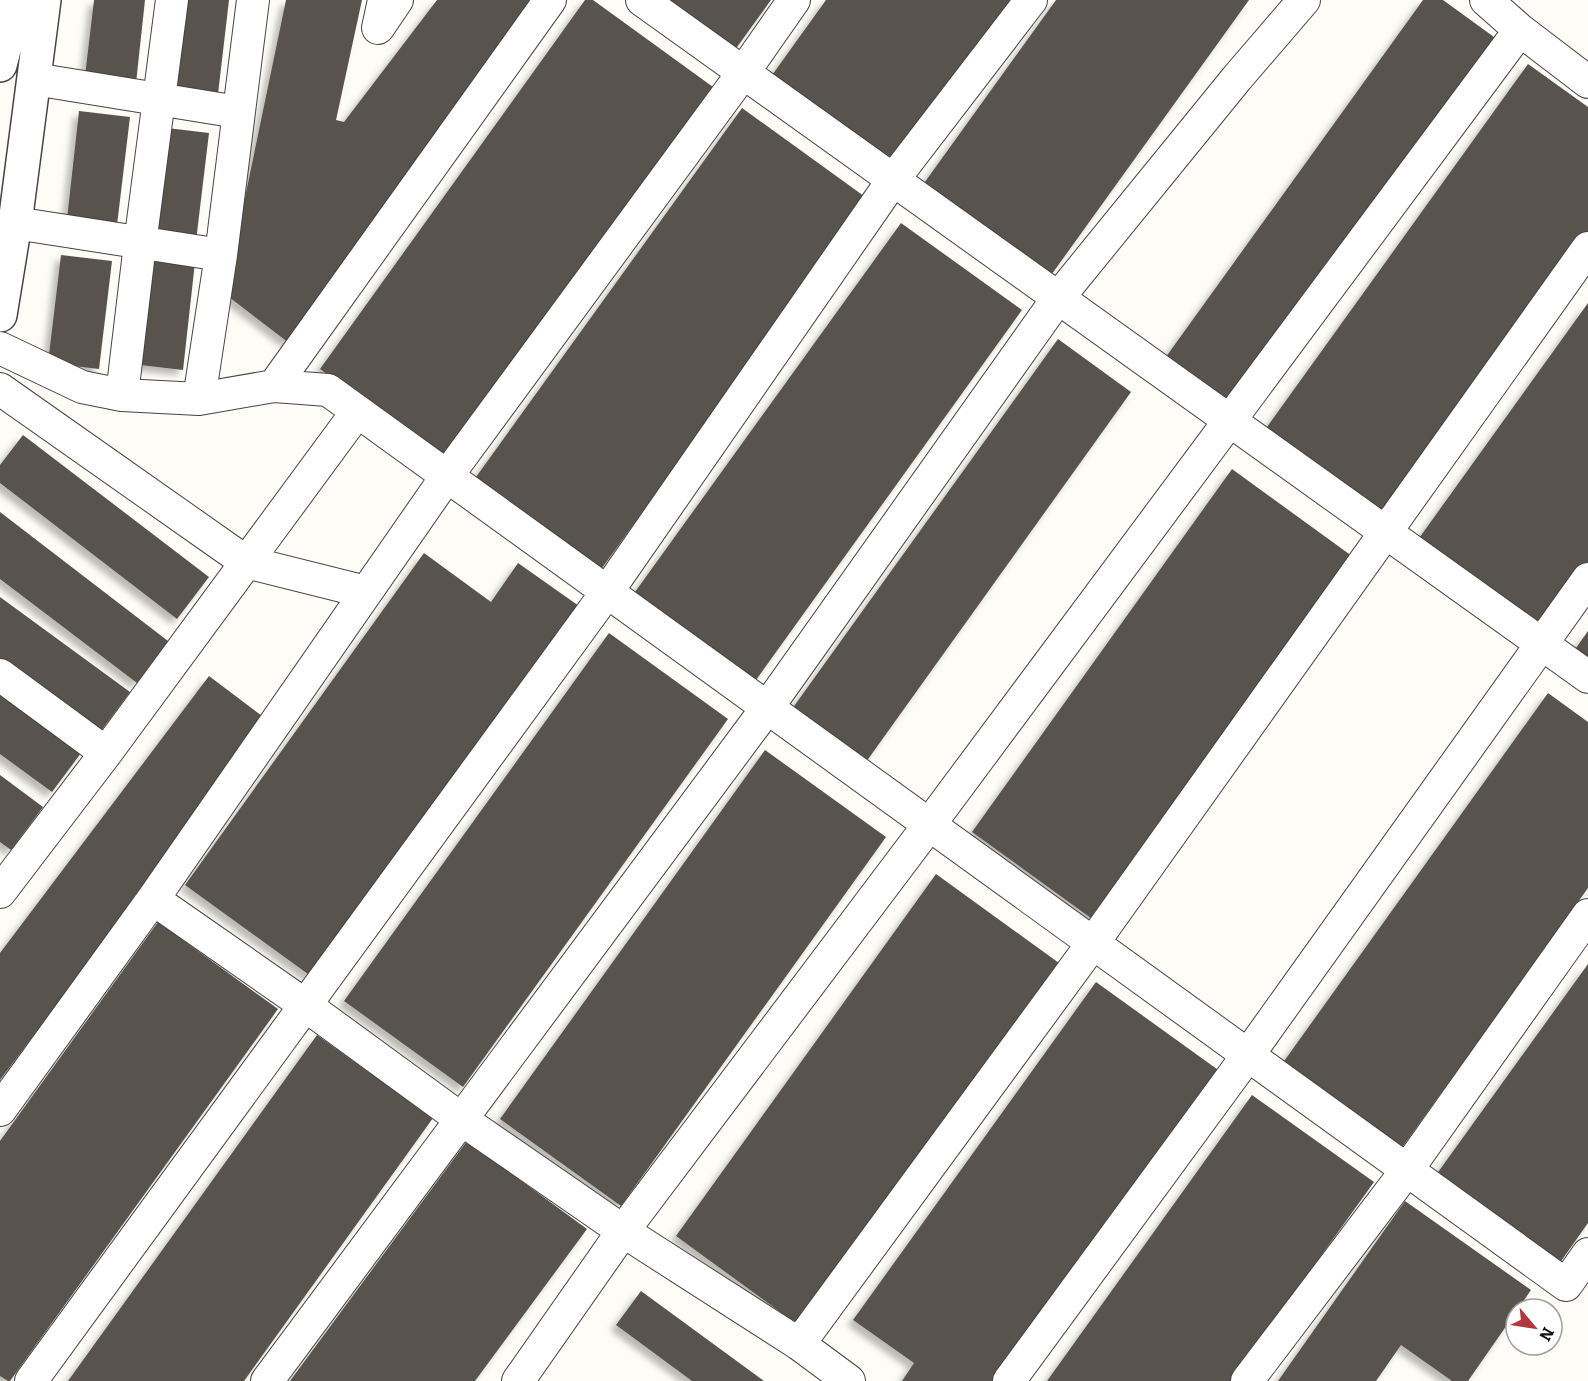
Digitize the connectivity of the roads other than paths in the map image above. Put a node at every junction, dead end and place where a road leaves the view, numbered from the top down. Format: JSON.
{"nodes":[{"id":1,"x":17,"y":0,"type":"edge"},
{"id":2,"x":44,"y":0,"type":"edge"},
{"id":3,"x":172,"y":0,"type":"edge"},
{"id":4,"x":253,"y":0,"type":"edge"},
{"id":5,"x":384,"y":0,"type":"edge"},
{"id":6,"x":397,"y":0,"type":"edge"},
{"id":7,"x":550,"y":0,"type":"edge"},
{"id":8,"x":642,"y":0,"type":"edge"},
{"id":9,"x":794,"y":0,"type":"edge"},
{"id":10,"x":1030,"y":0,"type":"edge"},
{"id":11,"x":1304,"y":0,"type":"edge"},
{"id":12,"x":1486,"y":0,"type":"edge"},
{"id":13,"x":1520,"y":30,"type":"junction"},
{"id":14,"x":0,"y":65,"type":"edge"},
{"id":15,"x":743,"y":73,"type":"junction"},
{"id":16,"x":34,"y":79,"type":"junction"},
{"id":17,"x":1588,"y":82,"type":"edge"},
{"id":18,"x":159,"y":101,"type":"junction"},
{"id":19,"x":238,"y":112,"type":"junction"},
{"id":20,"x":893,"y":180,"type":"junction"},
{"id":21,"x":15,"y":223,"type":"junction"},
{"id":22,"x":140,"y":244,"type":"junction"},
{"id":23,"x":1588,"y":248,"type":"edge"},
{"id":24,"x":221,"y":255,"type":"junction"},
{"id":25,"x":1058,"y":298,"type":"junction"},
{"id":26,"x":0,"y":315,"type":"edge"},
{"id":27,"x":0,"y":348,"type":"edge"},
{"id":28,"x":274,"y":386,"type":"junction"},
{"id":29,"x":0,"y":389,"type":"edge"},
{"id":30,"x":123,"y":395,"type":"junction"},
{"id":31,"x":199,"y":399,"type":"junction"},
{"id":32,"x":357,"y":412,"type":"junction"},
{"id":33,"x":1230,"y":421,"type":"junction"},
{"id":34,"x":447,"y":476,"type":"junction"},
{"id":35,"x":1387,"y":533,"type":"junction"},
{"id":36,"x":246,"y":562,"type":"junction"},
{"id":37,"x":1588,"y":579,"type":"edge"},
{"id":38,"x":366,"y":592,"type":"junction"},
{"id":39,"x":607,"y":592,"type":"junction"},
{"id":40,"x":1541,"y":643,"type":"junction"},
{"id":41,"x":0,"y":675,"type":"edge"},
{"id":42,"x":1588,"y":677,"type":"edge"},
{"id":43,"x":767,"y":708,"type":"junction"},
{"id":44,"x":106,"y":753,"type":"junction"},
{"id":45,"x":929,"y":825,"type":"junction"},
{"id":46,"x":0,"y":891,"type":"edge"},
{"id":47,"x":153,"y":899,"type":"junction"},
{"id":48,"x":1588,"y":915,"type":"edge"},
{"id":49,"x":1093,"y":943,"type":"junction"},
{"id":50,"x":306,"y":1005,"type":"junction"},
{"id":51,"x":1248,"y":1055,"type":"junction"},
{"id":52,"x":0,"y":1110,"type":"edge"},
{"id":53,"x":461,"y":1119,"type":"junction"},
{"id":54,"x":1407,"y":1170,"type":"junction"},
{"id":55,"x":623,"y":1232,"type":"junction"},
{"id":56,"x":1588,"y":1254,"type":"edge"},
{"id":57,"x":799,"y":1344,"type":"junction"},
{"id":58,"x":31,"y":1381,"type":"edge"},
{"id":59,"x":267,"y":1381,"type":"edge"},
{"id":60,"x":519,"y":1381,"type":"edge"},
{"id":61,"x":849,"y":1381,"type":"edge"},
{"id":62,"x":1009,"y":1381,"type":"edge"},
{"id":63,"x":1247,"y":1381,"type":"edge"}],
"edges":[{"from":1,"to":14,"type":"street"},
{"from":2,"to":16,"type":"street"},
{"from":3,"to":18,"type":"street"},
{"from":4,"to":19,"type":"street"},
{"from":5,"to":6,"type":"street"},
{"from":7,"to":28,"type":"street"},
{"from":8,"to":15,"type":"street"},
{"from":9,"to":15,"type":"street"},
{"from":10,"to":20,"type":"street"},
{"from":11,"to":25,"type":"street"},
{"from":12,"to":13,"type":"street"},
{"from":13,"to":17,"type":"street"},
{"from":13,"to":33,"type":"street"},
{"from":15,"to":20,"type":"street"},
{"from":15,"to":34,"type":"street"},
{"from":16,"to":18,"type":"street"},
{"from":16,"to":21,"type":"street"},
{"from":18,"to":19,"type":"street"},
{"from":18,"to":22,"type":"street"},
{"from":19,"to":24,"type":"street"},
{"from":20,"to":25,"type":"street"},
{"from":20,"to":39,"type":"street"},
{"from":21,"to":22,"type":"street"},
{"from":21,"to":26,"type":"street"},
{"from":22,"to":24,"type":"street"},
{"from":22,"to":30,"type":"street"},
{"from":23,"to":35,"type":"street"},
{"from":24,"to":31,"type":"street"},
{"from":25,"to":33,"type":"street"},
{"from":25,"to":43,"type":"street"},
{"from":27,"to":30,"type":"street"},
{"from":28,"to":31,"type":"street"},
{"from":28,"to":32,"type":"street"},
{"from":29,"to":36,"type":"street"},
{"from":30,"to":31,"type":"street"},
{"from":32,"to":34,"type":"street"},
{"from":32,"to":36,"type":"street"},
{"from":33,"to":35,"type":"street"},
{"from":33,"to":45,"type":"street"},
{"from":34,"to":38,"type":"street"},
{"from":34,"to":39,"type":"street"},
{"from":35,"to":40,"type":"street"},
{"from":35,"to":49,"type":"street"},
{"from":36,"to":38,"type":"street"},
{"from":36,"to":44,"type":"street"},
{"from":37,"to":40,"type":"street"},
{"from":38,"to":47,"type":"street"},
{"from":39,"to":43,"type":"street"},
{"from":39,"to":50,"type":"street"},
{"from":40,"to":42,"type":"street"},
{"from":40,"to":51,"type":"street"},
{"from":41,"to":44,"type":"street"},
{"from":43,"to":45,"type":"street"},
{"from":43,"to":53,"type":"street"},
{"from":44,"to":46,"type":"street"},
{"from":45,"to":49,"type":"street"},
{"from":45,"to":55,"type":"street"},
{"from":47,"to":50,"type":"street"},
{"from":47,"to":52,"type":"street"},
{"from":48,"to":54,"type":"street"},
{"from":49,"to":51,"type":"street"},
{"from":49,"to":57,"type":"street"},
{"from":50,"to":53,"type":"street"},
{"from":50,"to":58,"type":"street"},
{"from":51,"to":54,"type":"street"},
{"from":51,"to":62,"type":"street"},
{"from":53,"to":55,"type":"street"},
{"from":53,"to":59,"type":"street"},
{"from":54,"to":56,"type":"street"},
{"from":54,"to":63,"type":"street"},
{"from":55,"to":57,"type":"street"},
{"from":55,"to":60,"type":"street"},
{"from":57,"to":61,"type":"street"}]}
